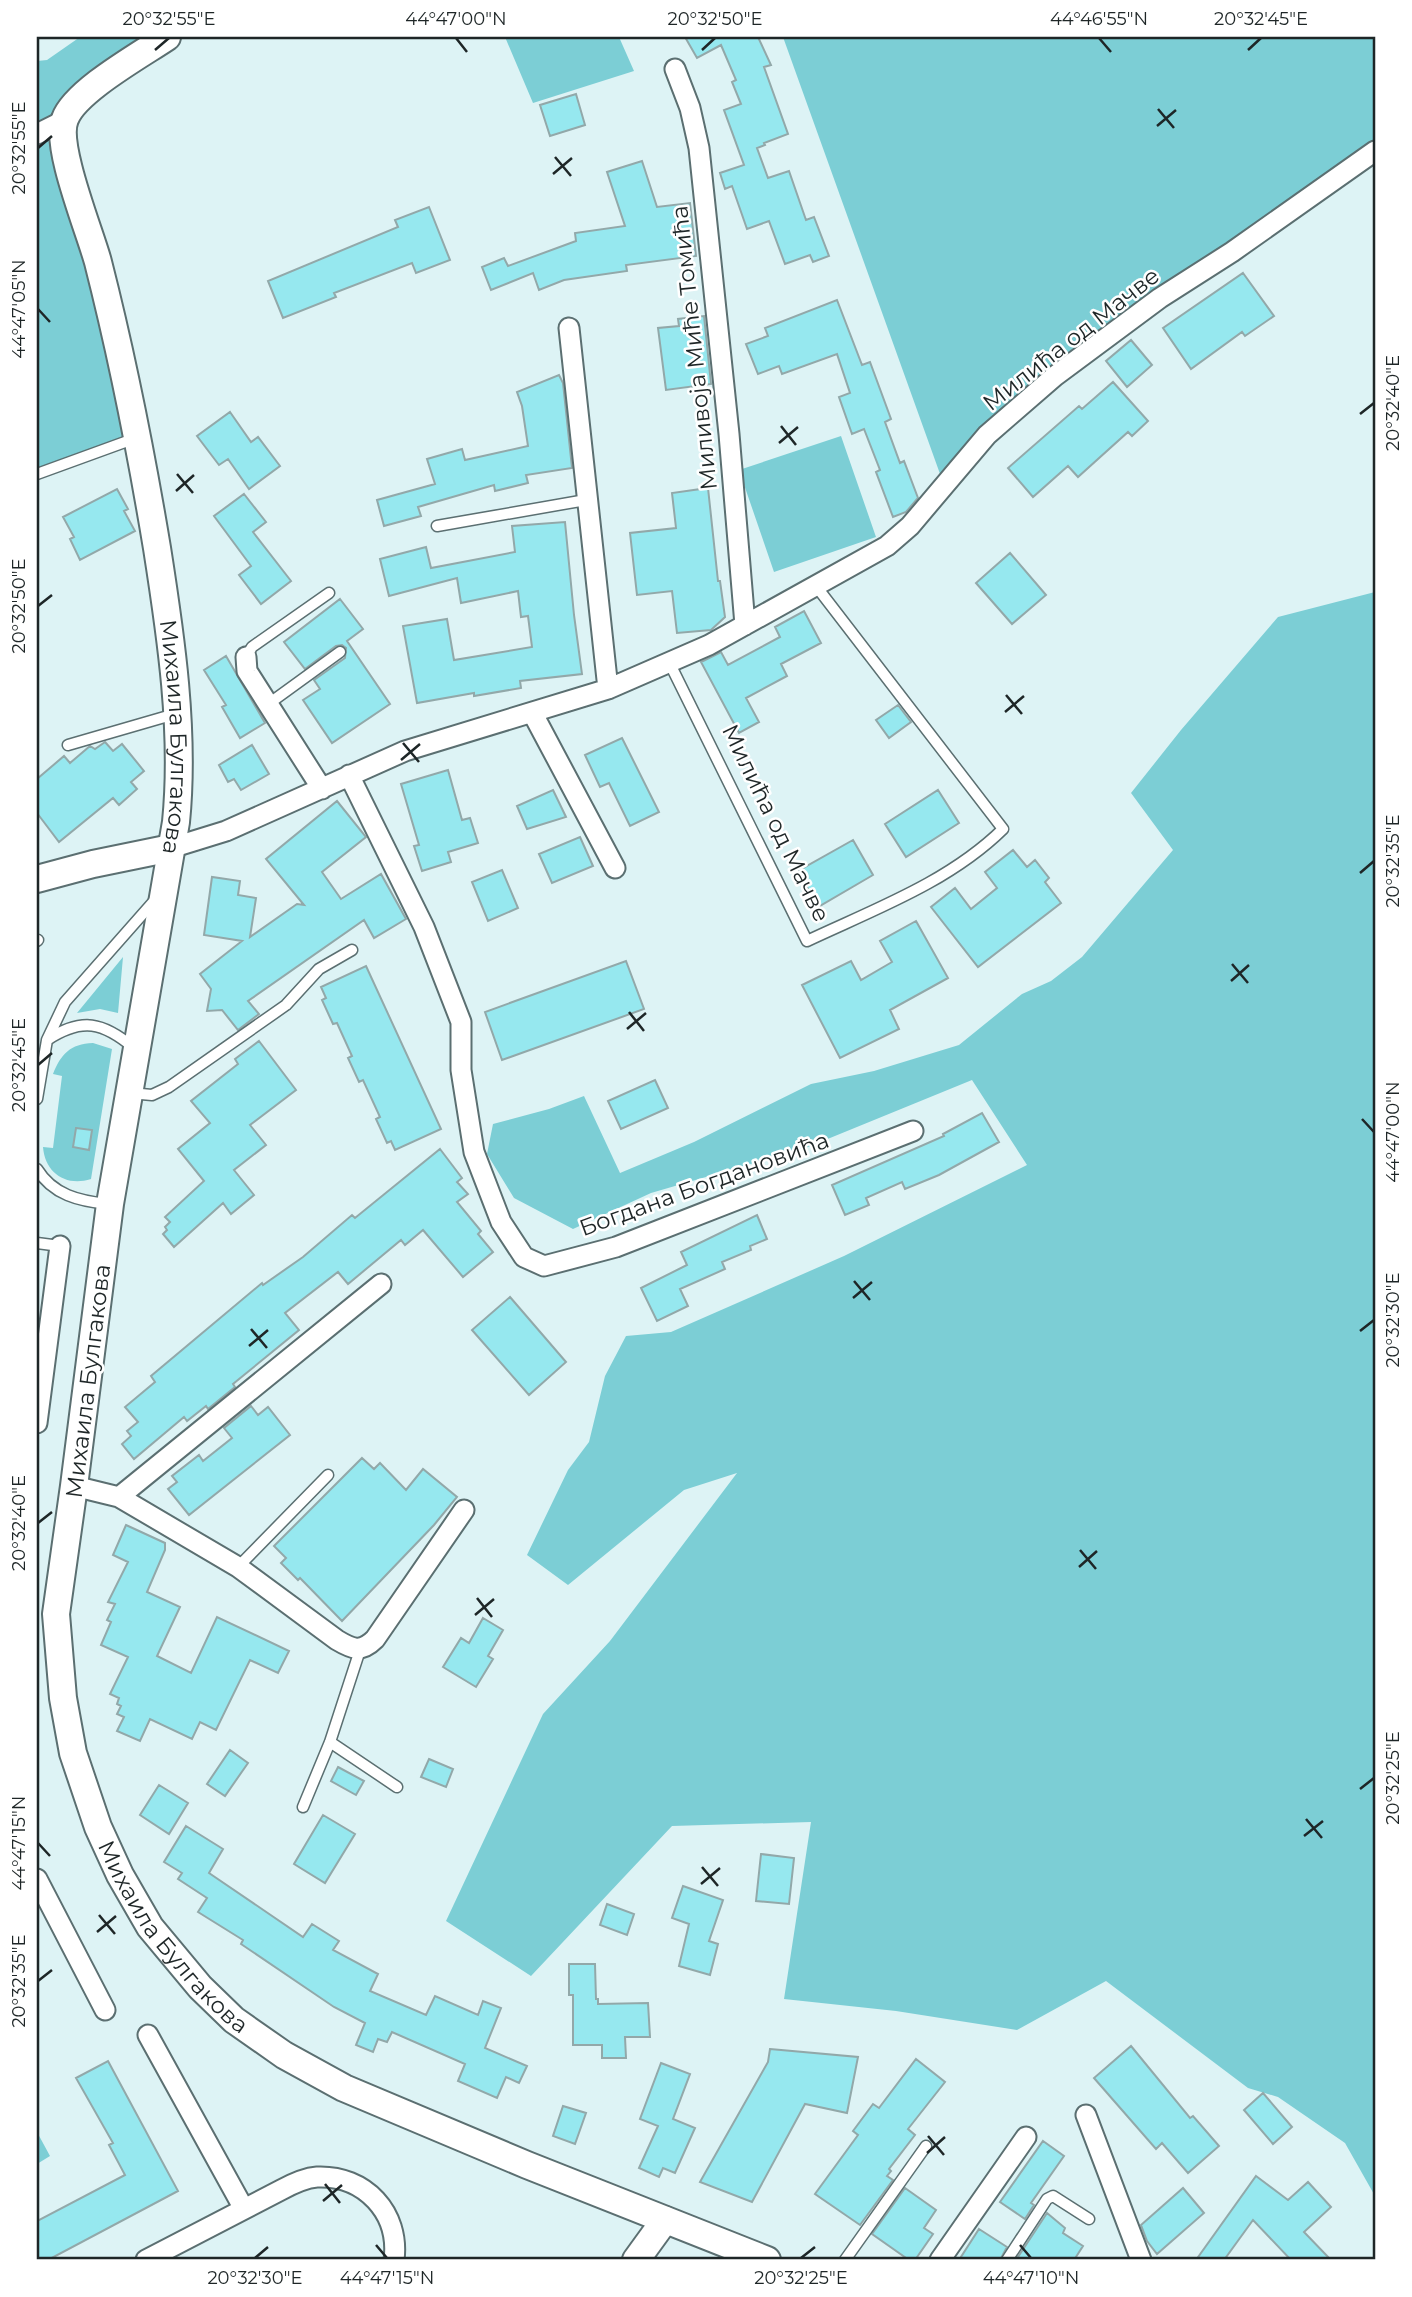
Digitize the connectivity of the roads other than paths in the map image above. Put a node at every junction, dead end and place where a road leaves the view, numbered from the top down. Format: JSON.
{"nodes":[{"id":1,"x":167,"y":37,"type":"edge"},
{"id":2,"x":675,"y":69,"type":"dead end"},
{"id":3,"x":63,"y":121,"type":"junction"},
{"id":4,"x":37,"y":134,"type":"edge"},
{"id":5,"x":1375,"y":151,"type":"edge"},
{"id":6,"x":569,"y":328,"type":"dead end"},
{"id":7,"x":137,"y":438,"type":"junction"},
{"id":8,"x":37,"y":474,"type":"edge"},
{"id":9,"x":586,"y":500,"type":"junction"},
{"id":10,"x":437,"y":526,"type":"dead end"},
{"id":11,"x":816,"y":586,"type":"junction"},
{"id":12,"x":329,"y":593,"type":"dead end"},
{"id":13,"x":745,"y":625,"type":"junction"},
{"id":14,"x":341,"y":652,"type":"dead end"},
{"id":15,"x":246,"y":657,"type":"joint"},
{"id":16,"x":669,"y":662,"type":"junction"},
{"id":17,"x":608,"y":690,"type":"junction"},
{"id":18,"x":267,"y":705,"type":"junction"},
{"id":19,"x":176,"y":714,"type":"junction"},
{"id":20,"x":533,"y":714,"type":"junction"},
{"id":21,"x":68,"y":745,"type":"dead end"},
{"id":22,"x":349,"y":775,"type":"junction"},
{"id":23,"x":322,"y":789,"type":"junction"},
{"id":24,"x":171,"y":848,"type":"junction"},
{"id":25,"x":615,"y":868,"type":"dead end"},
{"id":26,"x":37,"y":879,"type":"edge"},
{"id":27,"x":163,"y":892,"type":"junction"},
{"id":28,"x":352,"y":950,"type":"dead end"},
{"id":29,"x":47,"y":1040,"type":"junction"},
{"id":30,"x":135,"y":1049,"type":"junction"},
{"id":31,"x":130,"y":1093,"type":"junction"},
{"id":32,"x":37,"y":1099,"type":"edge"},
{"id":33,"x":913,"y":1131,"type":"dead end"},
{"id":34,"x":37,"y":1169,"type":"edge"},
{"id":35,"x":110,"y":1204,"type":"junction"},
{"id":36,"x":37,"y":1243,"type":"edge"},
{"id":37,"x":60,"y":1246,"type":"joint"},
{"id":38,"x":381,"y":1284,"type":"dead end"},
{"id":39,"x":37,"y":1423,"type":"edge"},
{"id":40,"x":328,"y":1475,"type":"dead end"},
{"id":41,"x":74,"y":1486,"type":"junction"},
{"id":42,"x":119,"y":1497,"type":"junction"},
{"id":43,"x":464,"y":1510,"type":"dead end"},
{"id":44,"x":238,"y":1567,"type":"junction"},
{"id":45,"x":360,"y":1650,"type":"junction"},
{"id":46,"x":330,"y":1742,"type":"junction"},
{"id":47,"x":397,"y":1787,"type":"dead end"},
{"id":48,"x":303,"y":1807,"type":"dead end"},
{"id":49,"x":37,"y":1879,"type":"edge"},
{"id":50,"x":105,"y":2010,"type":"dead end"},
{"id":51,"x":148,"y":2035,"type":"dead end"},
{"id":52,"x":1086,"y":2115,"type":"dead end"},
{"id":53,"x":1026,"y":2137,"type":"dead end"},
{"id":54,"x":926,"y":2146,"type":"dead end"},
{"id":55,"x":244,"y":2209,"type":"junction"},
{"id":56,"x":1089,"y":2219,"type":"dead end"},
{"id":57,"x":665,"y":2220,"type":"junction"},
{"id":58,"x":146,"y":2260,"type":"edge"},
{"id":59,"x":394,"y":2260,"type":"edge"},
{"id":60,"x":636,"y":2260,"type":"edge"},
{"id":61,"x":767,"y":2260,"type":"edge"},
{"id":62,"x":845,"y":2260,"type":"edge"},
{"id":63,"x":940,"y":2260,"type":"edge"},
{"id":64,"x":1007,"y":2260,"type":"edge"},
{"id":65,"x":1141,"y":2260,"type":"edge"}],
"edges":[{"from":1,"to":3,"type":"street"},
{"from":2,"to":13,"type":"street","name":"Миливоја Миће Томића"},
{"from":3,"to":4,"type":"street"},
{"from":3,"to":7,"type":"street","name":"Михаила Булгакова"},
{"from":5,"to":11,"type":"street","name":"Милића од Мачве"},
{"from":6,"to":9,"type":"street"},
{"from":7,"to":8,"type":"lane"},
{"from":7,"to":19,"type":"street","name":"Михаила Булгакова"},
{"from":9,"to":10,"type":"lane"},
{"from":9,"to":17,"type":"street"},
{"from":11,"to":13,"type":"street","name":"Милића од Мачве"},
{"from":11,"to":16,"type":"lane","name":"Милића од Мачве"},
{"from":12,"to":15,"type":"lane"},
{"from":13,"to":16,"type":"street","name":"Милића од Мачве"},
{"from":14,"to":18,"type":"lane"},
{"from":15,"to":18,"type":"street"},
{"from":16,"to":17,"type":"street","name":"Милића од Мачве"},
{"from":17,"to":20,"type":"street","name":"Милића од Мачве"},
{"from":18,"to":23,"type":"street"},
{"from":19,"to":21,"type":"lane"},
{"from":19,"to":24,"type":"street","name":"Михаила Булгакова"},
{"from":20,"to":22,"type":"street","name":"Милића од Мачве"},
{"from":20,"to":25,"type":"street"},
{"from":22,"to":23,"type":"street","name":"Милића од Мачве"},
{"from":22,"to":33,"type":"street","name":"Богдана Богдановића"},
{"from":23,"to":24,"type":"street","name":"Милића од Мачве"},
{"from":24,"to":26,"type":"street"},
{"from":24,"to":27,"type":"street","name":"Михаила Булгакова"},
{"from":27,"to":29,"type":"lane"},
{"from":27,"to":30,"type":"street","name":"Михаила Булгакова"},
{"from":28,"to":31,"type":"lane"},
{"from":29,"to":30,"type":"lane"},
{"from":29,"to":32,"type":"lane"},
{"from":30,"to":31,"type":"street","name":"Михаила Булгакова"},
{"from":31,"to":35,"type":"street","name":"Михаила Булгакова"},
{"from":34,"to":35,"type":"lane"},
{"from":35,"to":41,"type":"street","name":"Михаила Булгакова"},
{"from":36,"to":37,"type":"lane"},
{"from":37,"to":39,"type":"street"},
{"from":38,"to":42,"type":"street"},
{"from":40,"to":44,"type":"lane"},
{"from":41,"to":42,"type":"street"},
{"from":41,"to":57,"type":"street","name":"Михаила Булгакова"},
{"from":42,"to":44,"type":"street"},
{"from":43,"to":45,"type":"street"},
{"from":44,"to":45,"type":"street"},
{"from":45,"to":46,"type":"lane"},
{"from":46,"to":47,"type":"lane"},
{"from":46,"to":48,"type":"lane"},
{"from":49,"to":50,"type":"street"},
{"from":51,"to":55,"type":"street"},
{"from":52,"to":65,"type":"street"},
{"from":53,"to":63,"type":"street"},
{"from":54,"to":62,"type":"lane"},
{"from":55,"to":58,"type":"street"},
{"from":55,"to":59,"type":"street"},
{"from":56,"to":64,"type":"lane"},
{"from":57,"to":60,"type":"street"},
{"from":57,"to":61,"type":"street","name":"Михаила Булгакова"}]}
